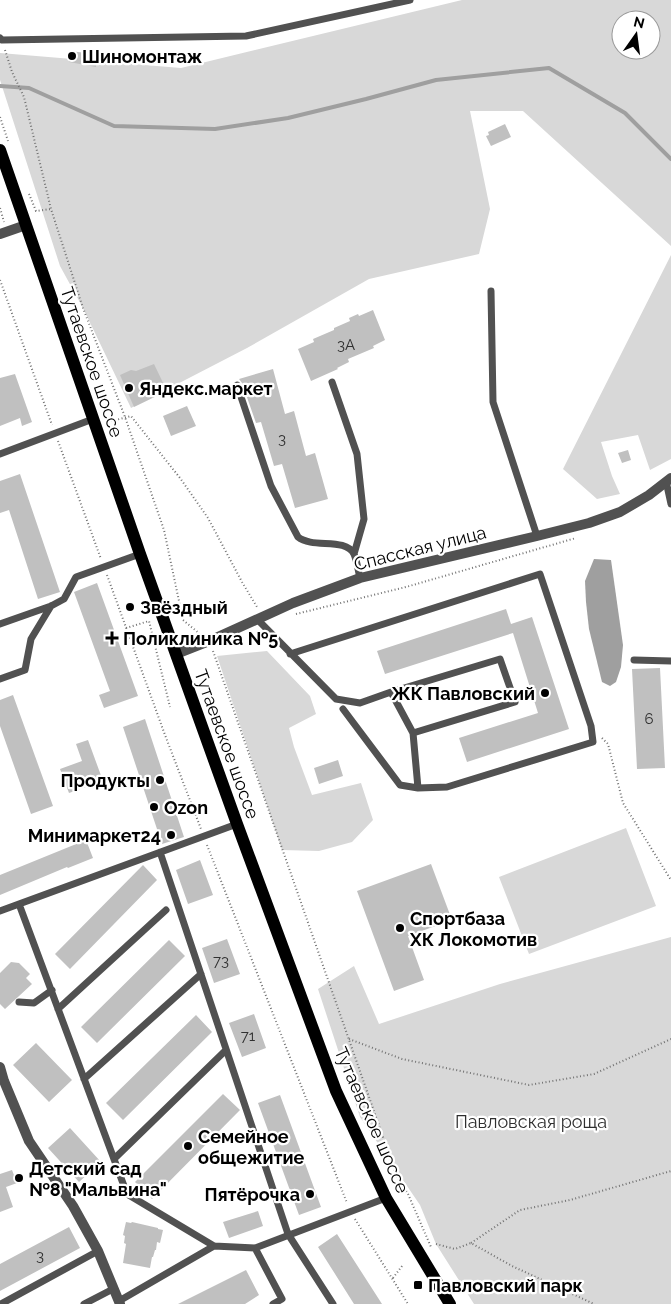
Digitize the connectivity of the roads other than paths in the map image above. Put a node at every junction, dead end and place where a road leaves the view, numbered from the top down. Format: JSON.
{"nodes":[{"id":1,"x":410,"y":0,"type":"edge"},
{"id":2,"x":1,"y":39,"type":"edge"},
{"id":3,"x":0,"y":150,"type":"edge"},
{"id":4,"x":26,"y":225,"type":"junction"},
{"id":5,"x":0,"y":234,"type":"edge"},
{"id":6,"x":491,"y":291,"type":"dead end"},
{"id":7,"x":332,"y":382,"type":"dead end"},
{"id":8,"x":237,"y":386,"type":"dead end"},
{"id":9,"x":93,"y":419,"type":"junction"},
{"id":10,"x":0,"y":454,"type":"edge"},
{"id":11,"x":668,"y":480,"type":"edge"},
{"id":12,"x":671,"y":504,"type":"edge"},
{"id":13,"x":537,"y":536,"type":"junction"},
{"id":14,"x":140,"y":554,"type":"junction"},
{"id":15,"x":354,"y":554,"type":"junction"},
{"id":16,"x":360,"y":578,"type":"junction"},
{"id":17,"x":51,"y":606,"type":"junction"},
{"id":18,"x":257,"y":619,"type":"junction"},
{"id":19,"x":0,"y":624,"type":"edge"},
{"id":20,"x":176,"y":654,"type":"junction"},
{"id":21,"x":290,"y":654,"type":"junction"},
{"id":22,"x":634,"y":660,"type":"dead end"},
{"id":23,"x":671,"y":661,"type":"edge"},
{"id":24,"x":0,"y":679,"type":"edge"},
{"id":25,"x":391,"y":692,"type":"junction"},
{"id":26,"x":343,"y":709,"type":"dead end"},
{"id":27,"x":413,"y":732,"type":"junction"},
{"id":28,"x":418,"y":788,"type":"junction"},
{"id":29,"x":237,"y":824,"type":"junction"},
{"id":30,"x":160,"y":852,"type":"junction"},
{"id":31,"x":19,"y":904,"type":"junction"},
{"id":32,"x":166,"y":910,"type":"dead end"},
{"id":33,"x":0,"y":911,"type":"edge"},
{"id":34,"x":201,"y":974,"type":"junction"},
{"id":35,"x":52,"y":990,"type":"junction"},
{"id":36,"x":19,"y":1002,"type":"dead end"},
{"id":37,"x":58,"y":1009,"type":"junction"},
{"id":38,"x":226,"y":1050,"type":"junction"},
{"id":39,"x":0,"y":1067,"type":"edge"},
{"id":40,"x":84,"y":1079,"type":"junction"},
{"id":41,"x":114,"y":1159,"type":"junction"},
{"id":42,"x":386,"y":1198,"type":"junction"},
{"id":43,"x":288,"y":1234,"type":"junction"},
{"id":44,"x":214,"y":1246,"type":"junction"},
{"id":45,"x":255,"y":1248,"type":"junction"},
{"id":46,"x":98,"y":1251,"type":"junction"},
{"id":47,"x":113,"y":1289,"type":"junction"},
{"id":48,"x":119,"y":1302,"type":"edge"},
{"id":49,"x":1,"y":1304,"type":"edge"},
{"id":50,"x":84,"y":1304,"type":"edge"},
{"id":51,"x":273,"y":1304,"type":"edge"},
{"id":52,"x":333,"y":1304,"type":"edge"},
{"id":53,"x":450,"y":1304,"type":"edge"}],
"edges":[{"from":1,"to":2,"type":"lane"},
{"from":3,"to":4,"type":"main road","name":"Тутаевское шоссе"},
{"from":4,"to":5,"type":"street"},
{"from":4,"to":9,"type":"main road","name":"Тутаевское шоссе"},
{"from":6,"to":13,"type":"lane"},
{"from":7,"to":15,"type":"lane"},
{"from":8,"to":15,"type":"lane"},
{"from":9,"to":10,"type":"lane"},
{"from":9,"to":14,"type":"main road","name":"Тутаевское шоссе"},
{"from":11,"to":12,"type":"lane"},
{"from":11,"to":13,"type":"street","name":"Спасская улица"},
{"from":13,"to":16,"type":"street","name":"Спасская улица"},
{"from":14,"to":17,"type":"lane"},
{"from":14,"to":20,"type":"main road","name":"Тутаевское шоссе"},
{"from":15,"to":16,"type":"lane"},
{"from":16,"to":18,"type":"street","name":"Спасская улица"},
{"from":17,"to":19,"type":"lane"},
{"from":17,"to":24,"type":"lane"},
{"from":18,"to":20,"type":"street","name":"Спасская улица"},
{"from":18,"to":21,"type":"lane"},
{"from":20,"to":29,"type":"main road","name":"Тутаевское шоссе"},
{"from":21,"to":25,"type":"lane"},
{"from":21,"to":28,"type":"lane"},
{"from":22,"to":23,"type":"lane"},
{"from":25,"to":27,"type":"lane"},
{"from":25,"to":27,"type":"lane"},
{"from":26,"to":28,"type":"lane"},
{"from":27,"to":28,"type":"lane"},
{"from":29,"to":30,"type":"lane"},
{"from":29,"to":42,"type":"main road","name":"Тутаевское шоссе"},
{"from":30,"to":31,"type":"lane"},
{"from":30,"to":34,"type":"lane"},
{"from":31,"to":33,"type":"lane"},
{"from":31,"to":35,"type":"lane"},
{"from":32,"to":37,"type":"lane"},
{"from":34,"to":38,"type":"lane"},
{"from":34,"to":40,"type":"lane"},
{"from":35,"to":36,"type":"lane"},
{"from":35,"to":37,"type":"lane"},
{"from":37,"to":40,"type":"lane"},
{"from":38,"to":41,"type":"lane"},
{"from":38,"to":43,"type":"lane"},
{"from":39,"to":46,"type":"street"},
{"from":40,"to":41,"type":"lane"},
{"from":41,"to":44,"type":"lane"},
{"from":42,"to":43,"type":"lane"},
{"from":42,"to":53,"type":"main road","name":"Тутаевское шоссе"},
{"from":43,"to":45,"type":"lane"},
{"from":43,"to":52,"type":"lane"},
{"from":44,"to":45,"type":"lane"},
{"from":44,"to":48,"type":"lane"},
{"from":45,"to":51,"type":"lane"},
{"from":46,"to":47,"type":"street"},
{"from":46,"to":49,"type":"lane"},
{"from":47,"to":48,"type":"street"},
{"from":47,"to":50,"type":"lane"}]}
